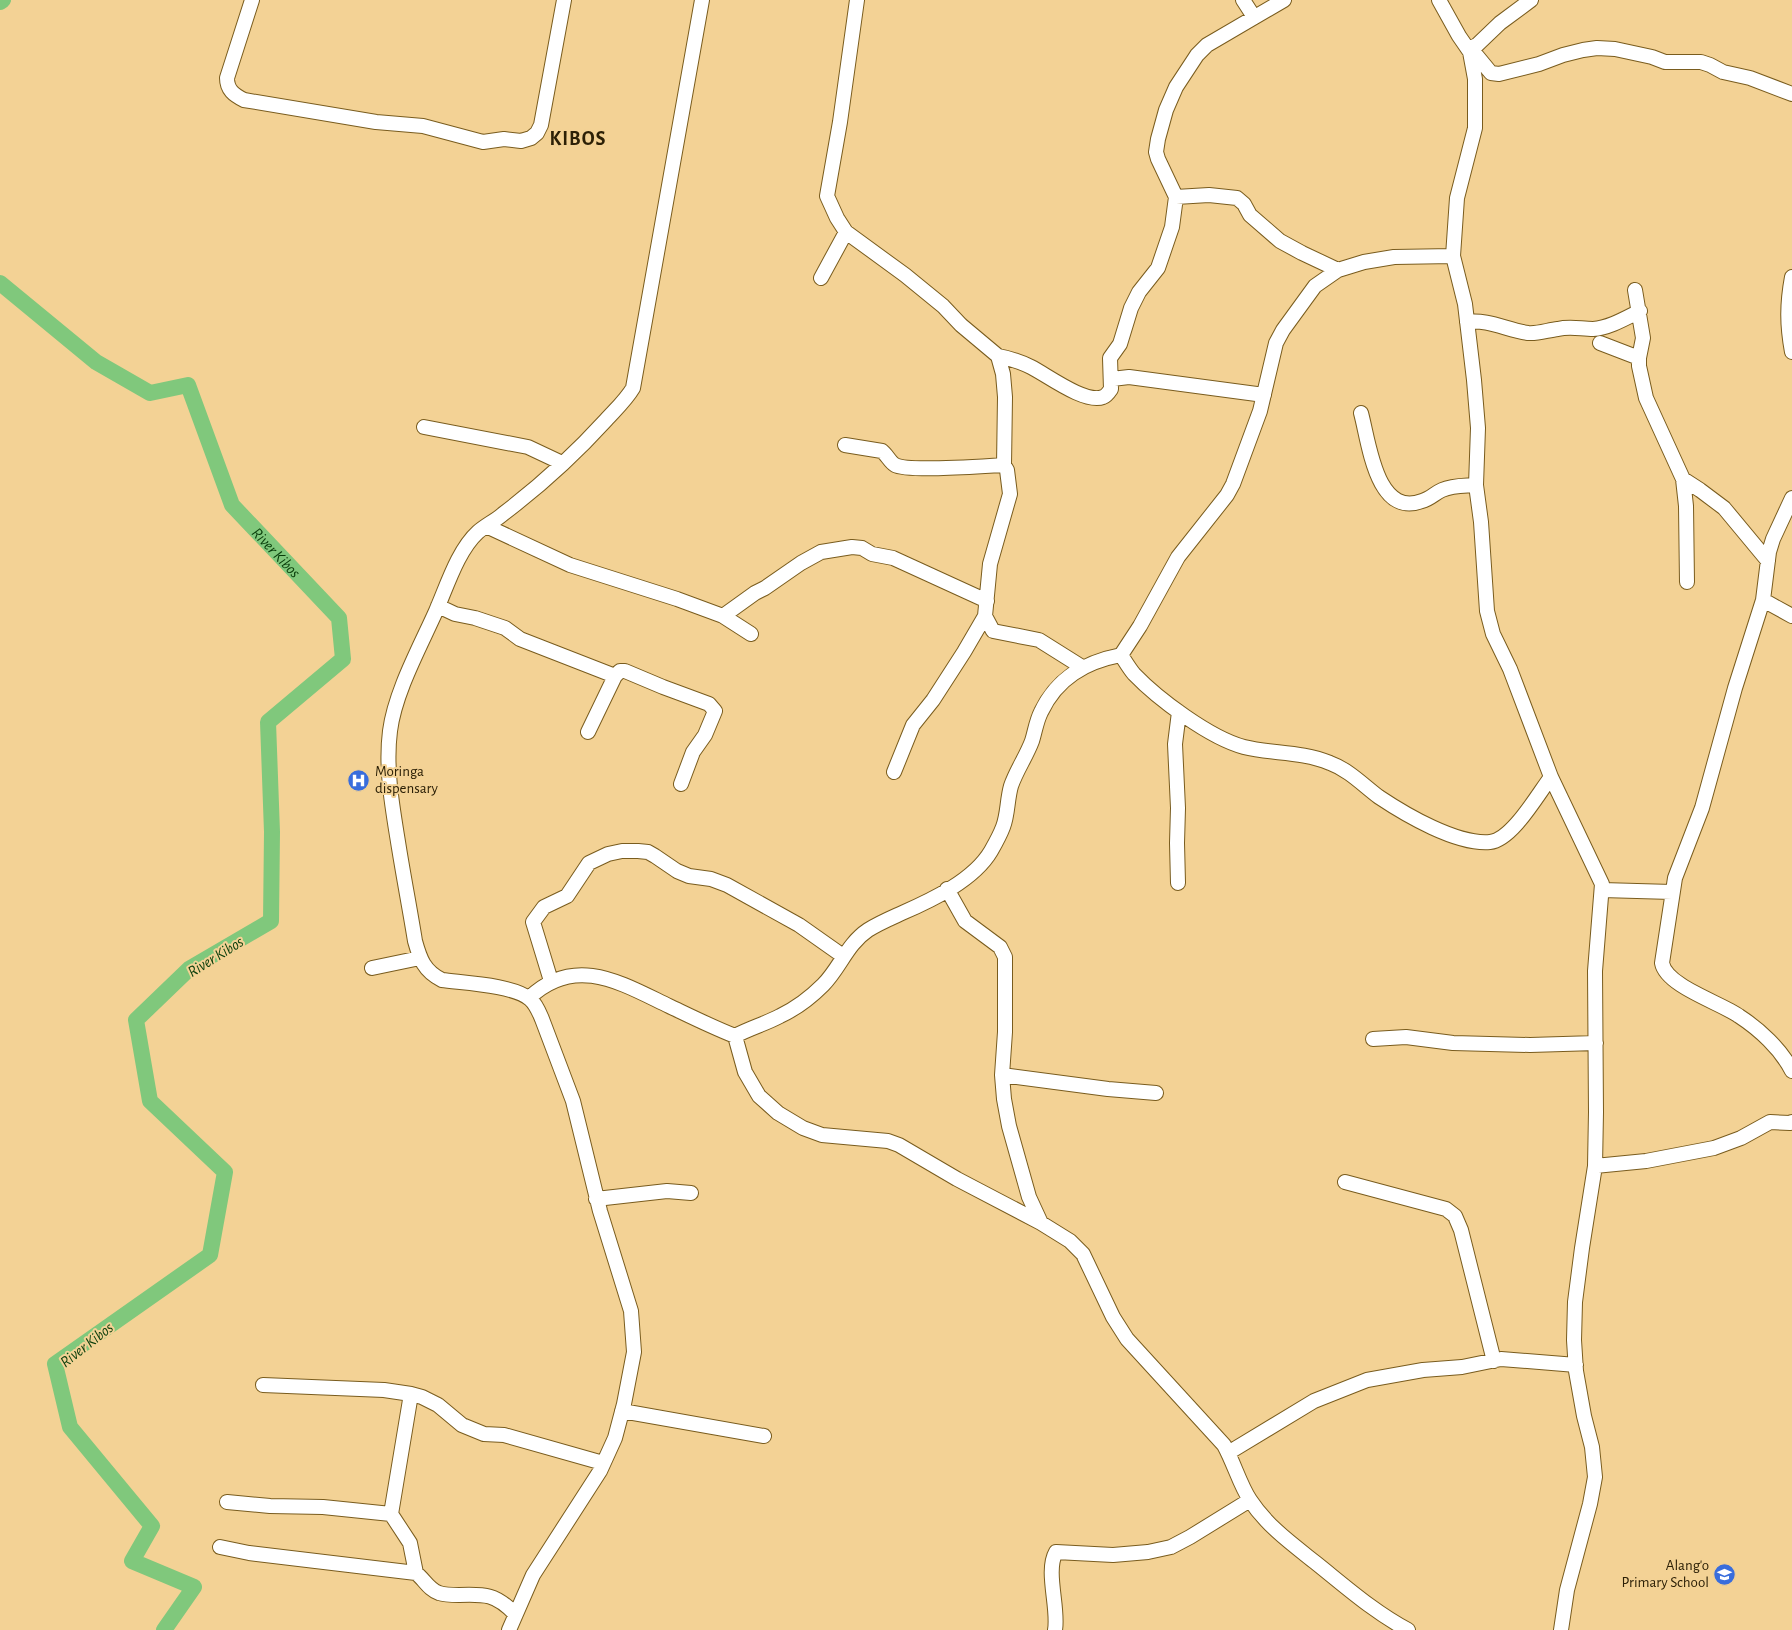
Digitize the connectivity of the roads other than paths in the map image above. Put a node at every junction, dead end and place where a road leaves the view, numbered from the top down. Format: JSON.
{"nodes":[{"id":1,"x":252,"y":0,"type":"edge"},
{"id":2,"x":564,"y":0,"type":"edge"},
{"id":3,"x":702,"y":0,"type":"edge"},
{"id":4,"x":857,"y":0,"type":"edge"},
{"id":5,"x":1243,"y":0,"type":"edge"},
{"id":6,"x":1284,"y":0,"type":"edge"},
{"id":7,"x":1439,"y":0,"type":"edge"},
{"id":8,"x":1531,"y":0,"type":"edge"},
{"id":9,"x":1254,"y":17,"type":"junction"},
{"id":10,"x":1469,"y":51,"type":"junction"},
{"id":11,"x":1792,"y":94,"type":"edge"},
{"id":12,"x":1176,"y":197,"type":"junction"},
{"id":13,"x":846,"y":232,"type":"junction"},
{"id":14,"x":1453,"y":256,"type":"junction"},
{"id":15,"x":1338,"y":270,"type":"junction"},
{"id":16,"x":1792,"y":277,"type":"edge"},
{"id":17,"x":821,"y":278,"type":"dead end"},
{"id":18,"x":1635,"y":290,"type":"dead end"},
{"id":19,"x":1640,"y":311,"type":"junction"},
{"id":20,"x":1467,"y":322,"type":"junction"},
{"id":21,"x":1600,"y":343,"type":"dead end"},
{"id":22,"x":1792,"y":352,"type":"edge"},
{"id":23,"x":998,"y":356,"type":"junction"},
{"id":24,"x":1639,"y":358,"type":"junction"},
{"id":25,"x":1112,"y":379,"type":"junction"},
{"id":26,"x":1264,"y":395,"type":"junction"},
{"id":27,"x":1361,"y":413,"type":"dead end"},
{"id":28,"x":424,"y":427,"type":"dead end"},
{"id":29,"x":845,"y":445,"type":"dead end"},
{"id":30,"x":562,"y":463,"type":"junction"},
{"id":31,"x":1004,"y":465,"type":"junction"},
{"id":32,"x":1683,"y":480,"type":"junction"},
{"id":33,"x":1476,"y":485,"type":"junction"},
{"id":34,"x":1792,"y":498,"type":"edge"},
{"id":35,"x":486,"y":526,"type":"junction"},
{"id":36,"x":1768,"y":561,"type":"junction"},
{"id":37,"x":1687,"y":582,"type":"dead end"},
{"id":38,"x":1763,"y":600,"type":"junction"},
{"id":39,"x":987,"y":601,"type":"junction"},
{"id":40,"x":438,"y":606,"type":"junction"},
{"id":41,"x":723,"y":616,"type":"junction"},
{"id":42,"x":985,"y":616,"type":"junction"},
{"id":43,"x":1792,"y":616,"type":"edge"},
{"id":44,"x":751,"y":634,"type":"dead end"},
{"id":45,"x":1121,"y":655,"type":"junction"},
{"id":46,"x":1082,"y":667,"type":"junction"},
{"id":47,"x":615,"y":676,"type":"junction"},
{"id":48,"x":1179,"y":712,"type":"junction"},
{"id":49,"x":588,"y":732,"type":"dead end"},
{"id":50,"x":894,"y":772,"type":"dead end"},
{"id":51,"x":1551,"y":777,"type":"junction"},
{"id":52,"x":681,"y":784,"type":"dead end"},
{"id":53,"x":1178,"y":883,"type":"dead end"},
{"id":54,"x":947,"y":889,"type":"junction"},
{"id":55,"x":1602,"y":890,"type":"junction"},
{"id":56,"x":1672,"y":892,"type":"junction"},
{"id":57,"x":843,"y":956,"type":"junction"},
{"id":58,"x":420,"y":958,"type":"junction"},
{"id":59,"x":372,"y":968,"type":"dead end"},
{"id":60,"x":551,"y":981,"type":"junction"},
{"id":61,"x":529,"y":998,"type":"junction"},
{"id":62,"x":735,"y":1036,"type":"junction"},
{"id":63,"x":1373,"y":1040,"type":"dead end"},
{"id":64,"x":1596,"y":1043,"type":"junction"},
{"id":65,"x":1792,"y":1071,"type":"edge"},
{"id":66,"x":1002,"y":1075,"type":"junction"},
{"id":67,"x":1156,"y":1092,"type":"dead end"},
{"id":68,"x":1792,"y":1122,"type":"edge"},
{"id":69,"x":1594,"y":1166,"type":"junction"},
{"id":70,"x":1345,"y":1182,"type":"dead end"},
{"id":71,"x":691,"y":1194,"type":"dead end"},
{"id":72,"x":596,"y":1199,"type":"junction"},
{"id":73,"x":1041,"y":1222,"type":"junction"},
{"id":74,"x":1494,"y":1361,"type":"junction"},
{"id":75,"x":1576,"y":1365,"type":"junction"},
{"id":76,"x":263,"y":1385,"type":"dead end"},
{"id":77,"x":411,"y":1394,"type":"junction"},
{"id":78,"x":622,"y":1411,"type":"junction"},
{"id":79,"x":764,"y":1436,"type":"dead end"},
{"id":80,"x":1228,"y":1453,"type":"junction"},
{"id":81,"x":603,"y":1463,"type":"junction"},
{"id":82,"x":1250,"y":1500,"type":"junction"},
{"id":83,"x":227,"y":1502,"type":"dead end"},
{"id":84,"x":391,"y":1514,"type":"junction"},
{"id":85,"x":220,"y":1547,"type":"dead end"},
{"id":86,"x":416,"y":1573,"type":"junction"},
{"id":87,"x":515,"y":1614,"type":"junction"},
{"id":88,"x":509,"y":1630,"type":"edge"},
{"id":89,"x":1055,"y":1630,"type":"edge"},
{"id":90,"x":1408,"y":1630,"type":"edge"},
{"id":91,"x":1561,"y":1630,"type":"edge"}],
"edges":[{"from":1,"to":2,"type":"street"},
{"from":3,"to":30,"type":"street"},
{"from":4,"to":13,"type":"street"},
{"from":5,"to":9,"type":"street"},
{"from":6,"to":9,"type":"street"},
{"from":7,"to":10,"type":"street"},
{"from":8,"to":10,"type":"street"},
{"from":9,"to":12,"type":"street"},
{"from":10,"to":11,"type":"street"},
{"from":10,"to":14,"type":"street"},
{"from":12,"to":15,"type":"street"},
{"from":12,"to":25,"type":"street"},
{"from":13,"to":17,"type":"street"},
{"from":13,"to":23,"type":"street"},
{"from":14,"to":15,"type":"street"},
{"from":14,"to":20,"type":"street"},
{"from":15,"to":26,"type":"street"},
{"from":16,"to":22,"type":"street"},
{"from":18,"to":19,"type":"street"},
{"from":19,"to":20,"type":"street"},
{"from":19,"to":24,"type":"street"},
{"from":20,"to":33,"type":"street"},
{"from":21,"to":24,"type":"street"},
{"from":23,"to":25,"type":"street"},
{"from":23,"to":31,"type":"street"},
{"from":24,"to":32,"type":"street"},
{"from":25,"to":26,"type":"street"},
{"from":26,"to":45,"type":"street"},
{"from":27,"to":33,"type":"street"},
{"from":28,"to":30,"type":"street"},
{"from":29,"to":31,"type":"street"},
{"from":30,"to":35,"type":"street"},
{"from":31,"to":39,"type":"street"},
{"from":32,"to":36,"type":"street"},
{"from":32,"to":37,"type":"street"},
{"from":33,"to":51,"type":"street"},
{"from":34,"to":36,"type":"street"},
{"from":35,"to":40,"type":"street"},
{"from":35,"to":41,"type":"street"},
{"from":36,"to":38,"type":"street"},
{"from":38,"to":43,"type":"street"},
{"from":38,"to":56,"type":"street"},
{"from":39,"to":41,"type":"street"},
{"from":39,"to":42,"type":"street"},
{"from":40,"to":47,"type":"street"},
{"from":40,"to":58,"type":"street"},
{"from":41,"to":44,"type":"street"},
{"from":42,"to":46,"type":"street"},
{"from":42,"to":50,"type":"street"},
{"from":45,"to":46,"type":"street"},
{"from":45,"to":48,"type":"street"},
{"from":46,"to":54,"type":"street"},
{"from":47,"to":49,"type":"street"},
{"from":47,"to":52,"type":"street"},
{"from":48,"to":51,"type":"street"},
{"from":48,"to":53,"type":"street"},
{"from":51,"to":55,"type":"street"},
{"from":54,"to":57,"type":"street"},
{"from":54,"to":66,"type":"street"},
{"from":55,"to":56,"type":"street"},
{"from":55,"to":64,"type":"street"},
{"from":56,"to":65,"type":"street"},
{"from":57,"to":60,"type":"street"},
{"from":57,"to":62,"type":"street"},
{"from":58,"to":59,"type":"street"},
{"from":58,"to":61,"type":"street"},
{"from":60,"to":61,"type":"street"},
{"from":60,"to":62,"type":"street"},
{"from":61,"to":72,"type":"street"},
{"from":62,"to":73,"type":"street"},
{"from":63,"to":64,"type":"street"},
{"from":64,"to":69,"type":"street"},
{"from":66,"to":67,"type":"street"},
{"from":66,"to":73,"type":"street"},
{"from":68,"to":69,"type":"street"},
{"from":69,"to":75,"type":"street"},
{"from":70,"to":74,"type":"street"},
{"from":71,"to":72,"type":"street"},
{"from":72,"to":78,"type":"street"},
{"from":73,"to":80,"type":"street"},
{"from":74,"to":75,"type":"street"},
{"from":74,"to":80,"type":"street"},
{"from":75,"to":91,"type":"street"},
{"from":76,"to":77,"type":"street"},
{"from":77,"to":81,"type":"street"},
{"from":77,"to":84,"type":"street"},
{"from":78,"to":79,"type":"street"},
{"from":78,"to":81,"type":"street"},
{"from":80,"to":82,"type":"street"},
{"from":81,"to":87,"type":"street"},
{"from":82,"to":89,"type":"street"},
{"from":82,"to":90,"type":"street"},
{"from":83,"to":84,"type":"street"},
{"from":84,"to":86,"type":"street"},
{"from":85,"to":86,"type":"street"},
{"from":86,"to":87,"type":"street"},
{"from":87,"to":88,"type":"street"}]}
